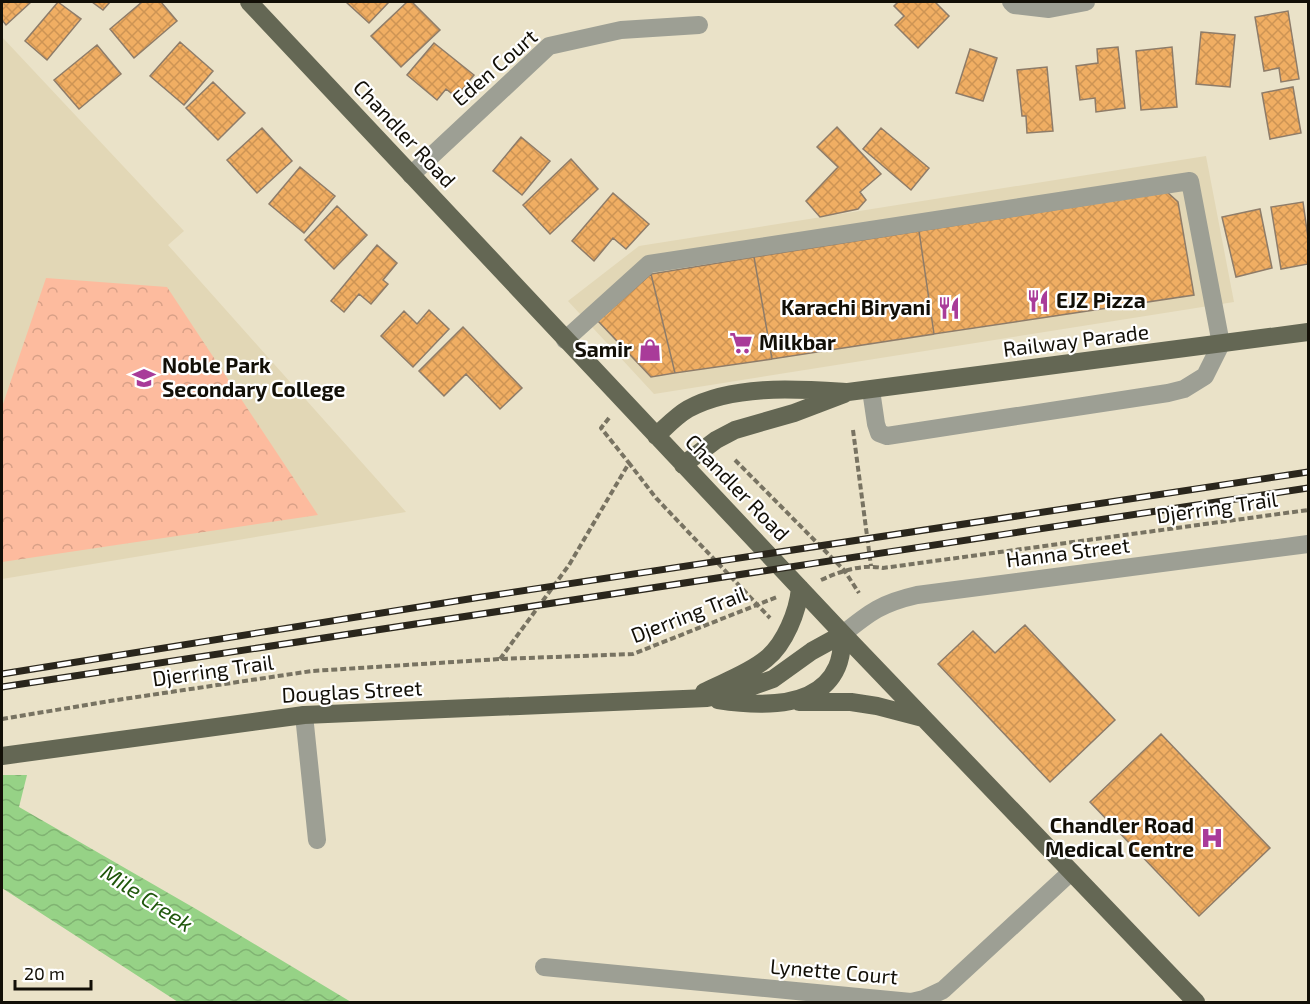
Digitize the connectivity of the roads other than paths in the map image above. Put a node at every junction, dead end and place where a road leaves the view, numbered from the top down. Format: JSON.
{"nodes":[{"id":1,"x":249,"y":2,"type":"edge"},
{"id":2,"x":1011,"y":2,"type":"edge"},
{"id":3,"x":1086,"y":2,"type":"edge"},
{"id":4,"x":699,"y":25,"type":"dead end"},
{"id":5,"x":411,"y":175,"type":"junction"},
{"id":6,"x":1308,"y":332,"type":"edge"},
{"id":7,"x":566,"y":340,"type":"junction"},
{"id":8,"x":1221,"y":344,"type":"junction"},
{"id":9,"x":871,"y":390,"type":"junction"},
{"id":10,"x":848,"y":392,"type":"junction"},
{"id":11,"x":656,"y":436,"type":"junction"},
{"id":12,"x":683,"y":465,"type":"junction"},
{"id":13,"x":1308,"y":544,"type":"edge"},
{"id":14,"x":800,"y":588,"type":"junction"},
{"id":15,"x":843,"y":634,"type":"junction"},
{"id":16,"x":698,"y":699,"type":"junction"},
{"id":17,"x":775,"y":703,"type":"junction"},
{"id":18,"x":304,"y":715,"type":"junction"},
{"id":19,"x":925,"y":718,"type":"junction"},
{"id":20,"x":2,"y":756,"type":"edge"},
{"id":21,"x":317,"y":840,"type":"dead end"},
{"id":22,"x":1071,"y":872,"type":"junction"},
{"id":23,"x":544,"y":967,"type":"dead end"},
{"id":24,"x":1196,"y":1002,"type":"edge"}],
"edges":[{"from":1,"to":5,"type":"main road","name":"Chandler Road"},
{"from":2,"to":3,"type":"street"},
{"from":4,"to":5,"type":"street","name":"Eden Court"},
{"from":5,"to":7,"type":"main road","name":"Chandler Road"},
{"from":6,"to":8,"type":"main road","name":"Railway Parade"},
{"from":7,"to":8,"type":"street"},
{"from":7,"to":11,"type":"main road","name":"Chandler Road"},
{"from":8,"to":9,"type":"main road","name":"Railway Parade"},
{"from":8,"to":9,"type":"street"},
{"from":9,"to":10,"type":"main road","name":"Railway Parade"},
{"from":10,"to":11,"type":"main road","name":"Railway Parade"},
{"from":10,"to":12,"type":"main road","name":"Railway Parade"},
{"from":11,"to":12,"type":"main road","name":"Chandler Road"},
{"from":12,"to":14,"type":"main road","name":"Chandler Road"},
{"from":13,"to":15,"type":"street","name":"Hanna Street"},
{"from":14,"to":15,"type":"main road","name":"Chandler Road"},
{"from":14,"to":16,"type":"main road"},
{"from":15,"to":16,"type":"main road","name":"Douglas Street"},
{"from":15,"to":17,"type":"main road","name":"Douglas Street"},
{"from":15,"to":19,"type":"main road","name":"Chandler Road"},
{"from":16,"to":17,"type":"main road","name":"Douglas Street"},
{"from":16,"to":18,"type":"main road","name":"Douglas Street"},
{"from":17,"to":19,"type":"main road"},
{"from":18,"to":20,"type":"main road","name":"Douglas Street"},
{"from":18,"to":21,"type":"street"},
{"from":19,"to":22,"type":"main road","name":"Chandler Road"},
{"from":22,"to":23,"type":"street","name":"Lynette Court"},
{"from":22,"to":24,"type":"main road","name":"Chandler Road"}]}
